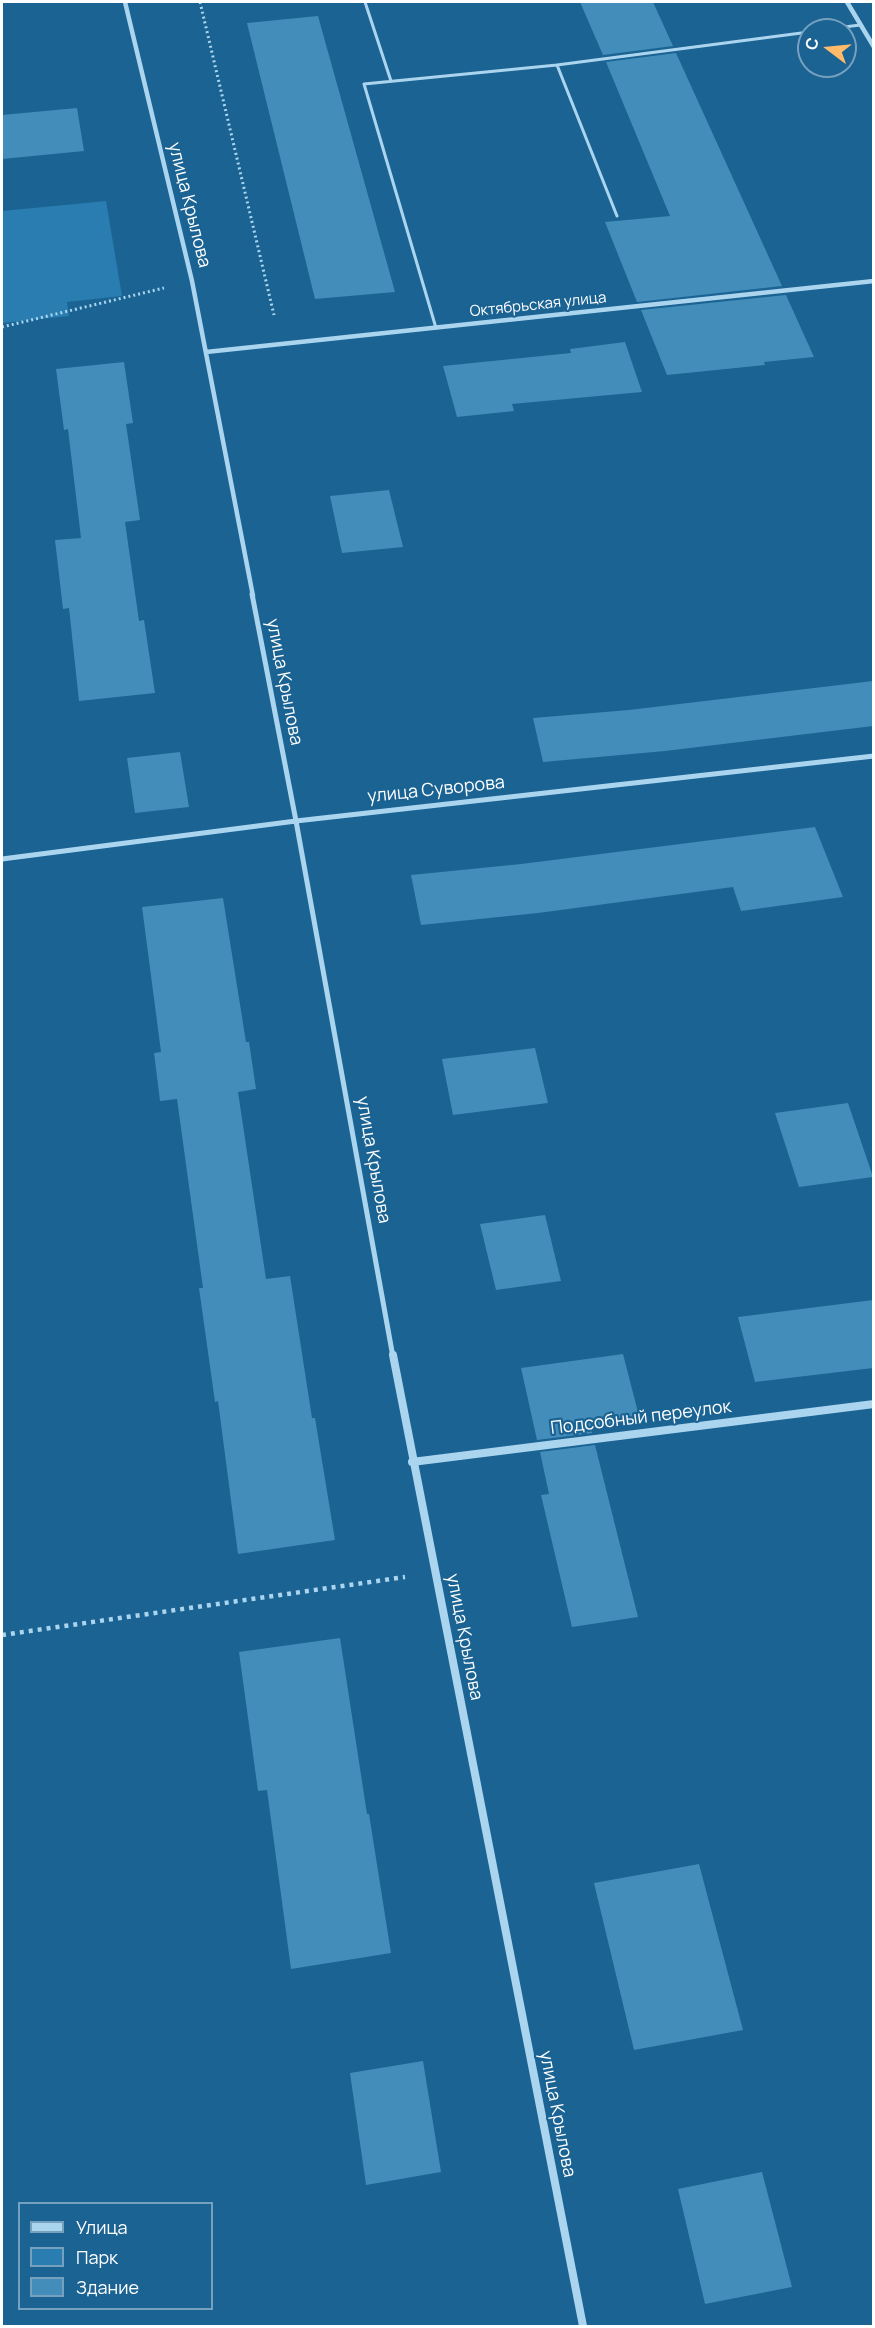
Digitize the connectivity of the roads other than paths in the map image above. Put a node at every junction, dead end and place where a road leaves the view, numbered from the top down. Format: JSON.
{"nodes":[{"id":1,"x":125,"y":2,"type":"edge"},
{"id":2,"x":365,"y":2,"type":"edge"},
{"id":3,"x":847,"y":2,"type":"edge"},
{"id":4,"x":857,"y":25,"type":"edge"},
{"id":5,"x":860,"y":25,"type":"junction"},
{"id":6,"x":797,"y":34,"type":"edge"},
{"id":7,"x":873,"y":47,"type":"edge"},
{"id":8,"x":557,"y":65,"type":"junction"},
{"id":9,"x":391,"y":81,"type":"junction"},
{"id":10,"x":617,"y":216,"type":"dead end"},
{"id":11,"x":873,"y":281,"type":"edge"},
{"id":12,"x":436,"y":328,"type":"junction"},
{"id":13,"x":206,"y":352,"type":"junction"},
{"id":14,"x":873,"y":756,"type":"edge"},
{"id":15,"x":296,"y":821,"type":"junction"},
{"id":16,"x":2,"y":859,"type":"edge"},
{"id":17,"x":873,"y":1404,"type":"edge"},
{"id":18,"x":412,"y":1462,"type":"junction"},
{"id":19,"x":583,"y":2326,"type":"edge"}],
"edges":[{"from":1,"to":13,"type":"street","name":"улица Крылова"},
{"from":2,"to":9,"type":"lane"},
{"from":3,"to":5,"type":"street"},
{"from":4,"to":5,"type":"lane"},
{"from":5,"to":7,"type":"street"},
{"from":6,"to":8,"type":"lane"},
{"from":8,"to":9,"type":"lane"},
{"from":8,"to":10,"type":"lane"},
{"from":9,"to":12,"type":"lane"},
{"from":11,"to":12,"type":"street","name":"Октябрьская улица"},
{"from":12,"to":13,"type":"street","name":"Октябрьская улица"},
{"from":13,"to":15,"type":"street","name":"улица Крылова"},
{"from":14,"to":15,"type":"street","name":"улица Суворова"},
{"from":15,"to":16,"type":"street","name":"улица Суворова"},
{"from":15,"to":18,"type":"street","name":"улица Крылова"},
{"from":17,"to":18,"type":"street","name":"Подсобный переулок"},
{"from":18,"to":19,"type":"street","name":"улица Крылова"}]}
